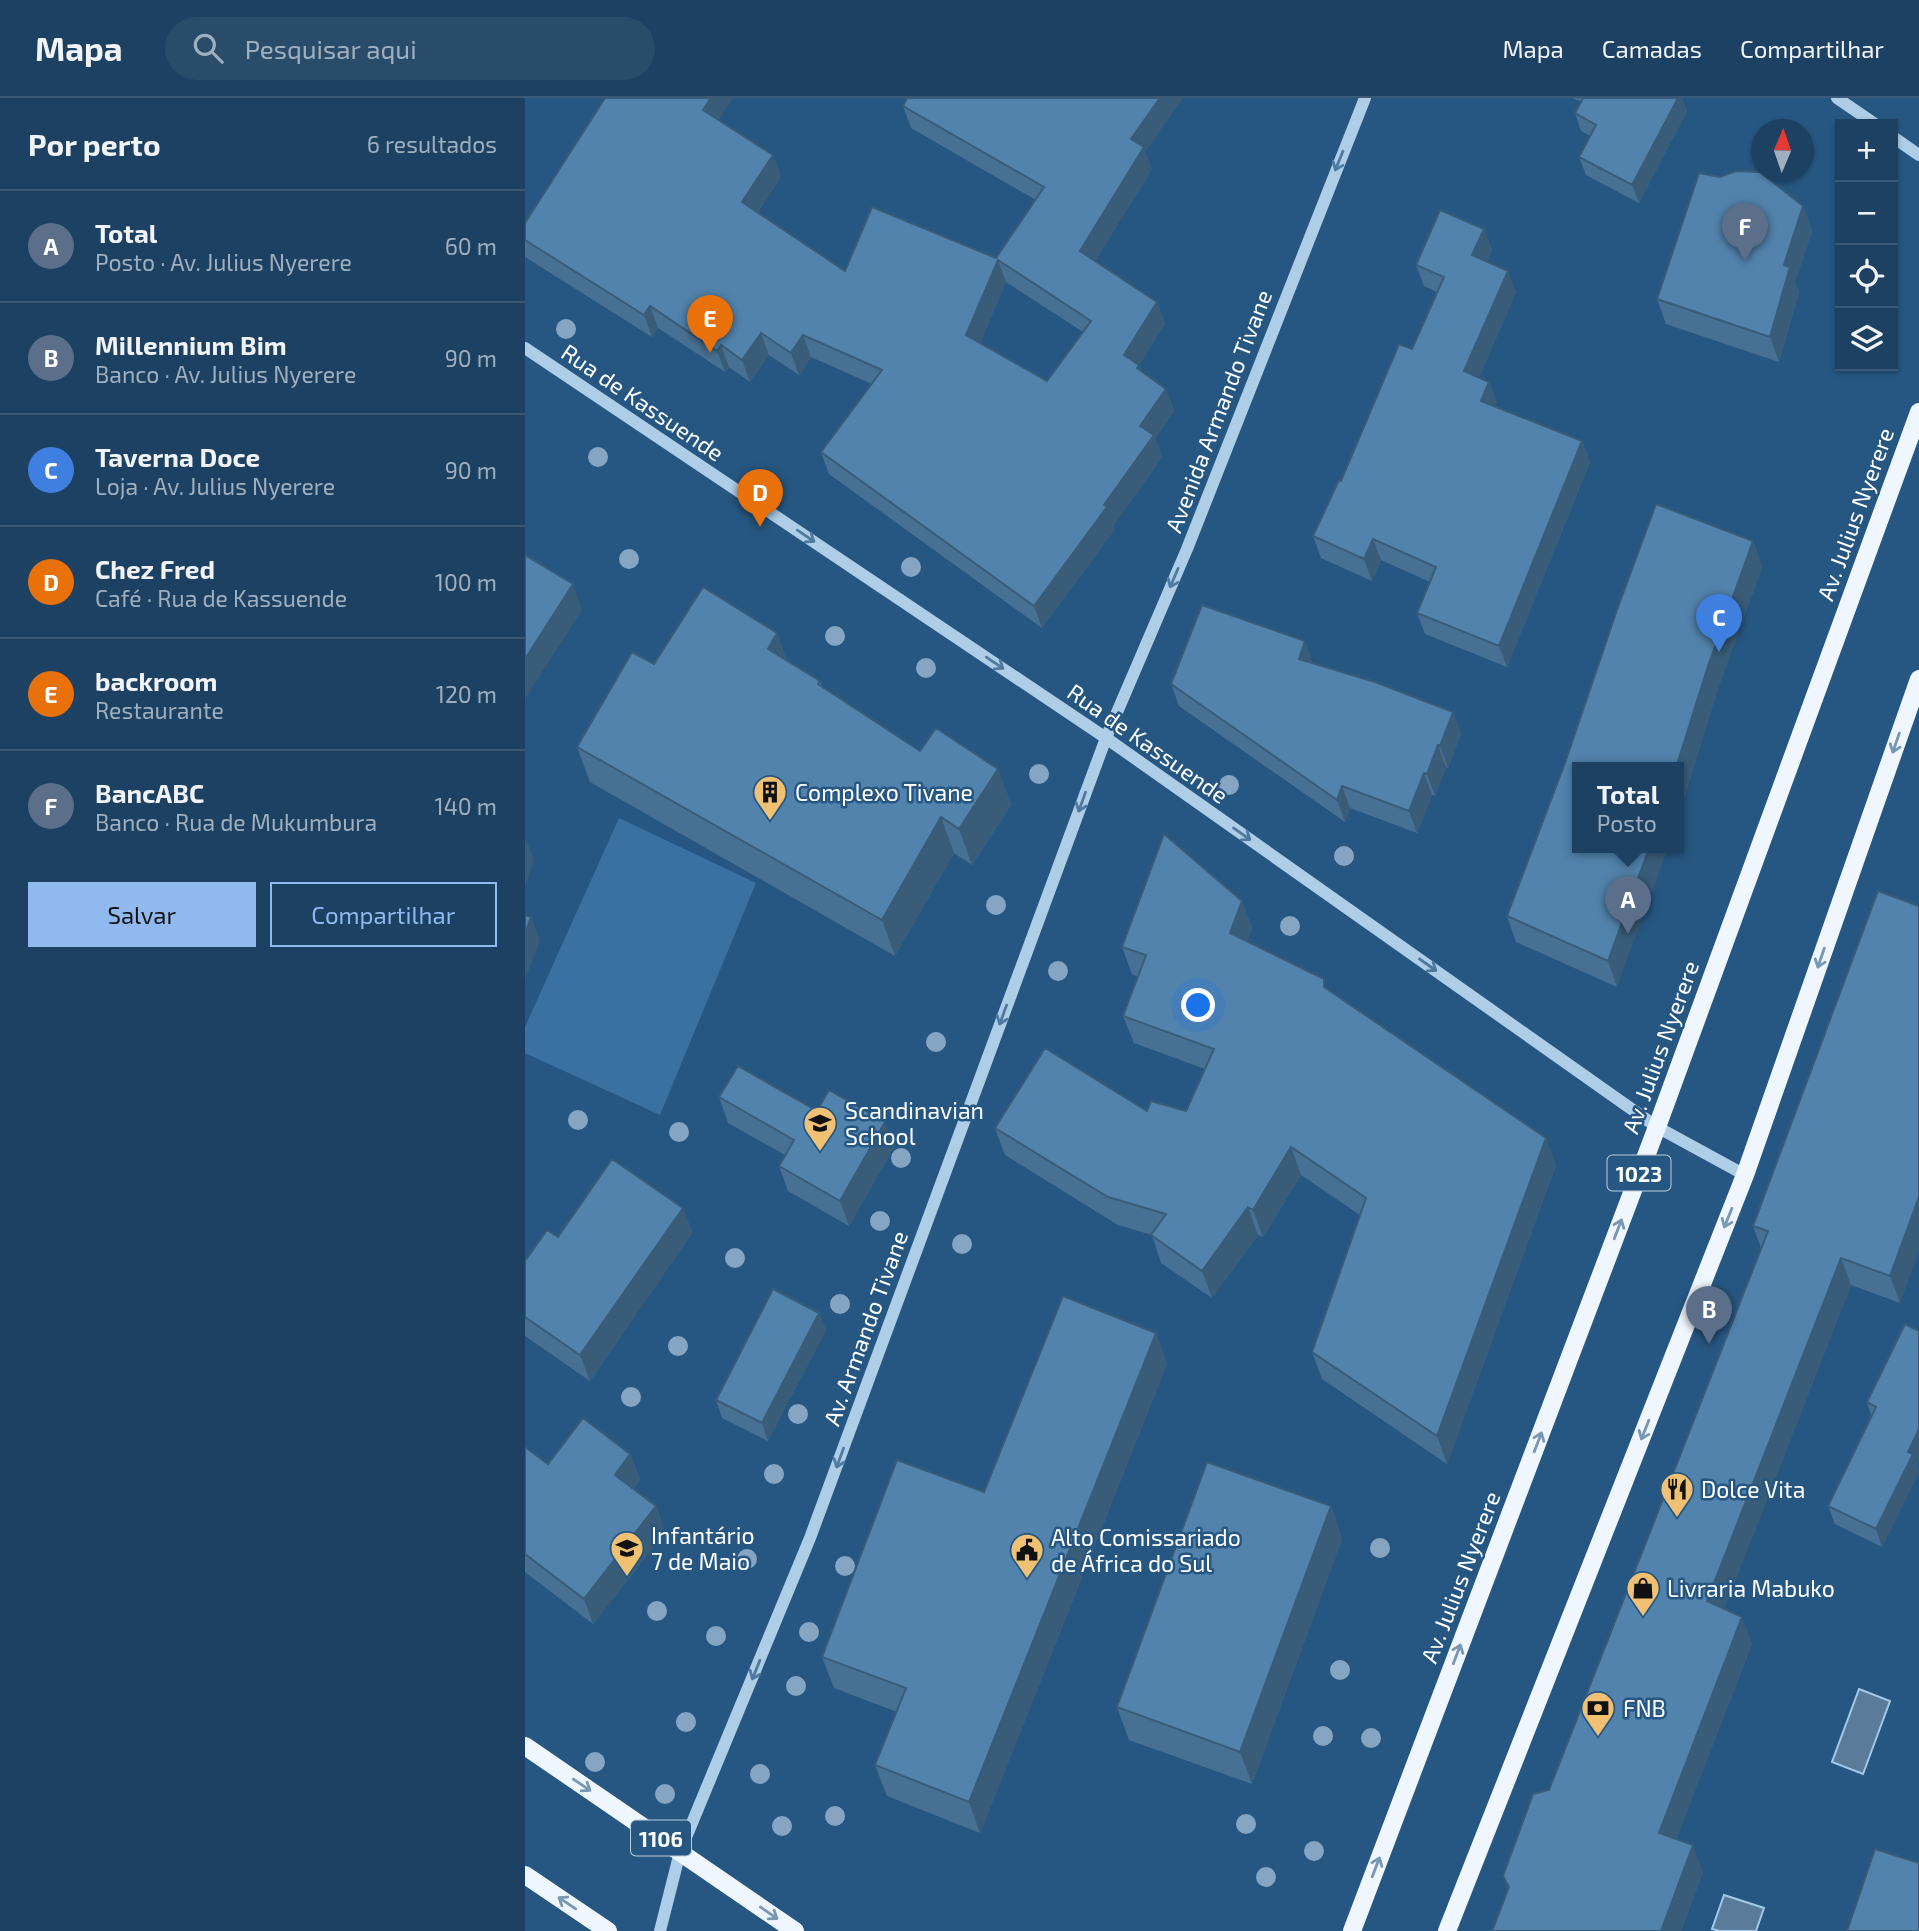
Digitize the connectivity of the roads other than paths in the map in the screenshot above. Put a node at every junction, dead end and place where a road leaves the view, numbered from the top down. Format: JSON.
{"nodes":[{"id":1,"x":1364,"y":98,"type":"edge"},
{"id":2,"x":1837,"y":98,"type":"edge"},
{"id":3,"x":1868,"y":119,"type":"edge"},
{"id":4,"x":1898,"y":140,"type":"edge"},
{"id":5,"x":1919,"y":155,"type":"edge"},
{"id":6,"x":525,"y":348,"type":"edge"},
{"id":7,"x":1919,"y":412,"type":"edge"},
{"id":8,"x":1915,"y":433,"type":"edge"},
{"id":9,"x":1919,"y":678,"type":"edge"},
{"id":10,"x":1106,"y":738,"type":"junction"},
{"id":11,"x":1657,"y":1126,"type":"junction"},
{"id":12,"x":1745,"y":1175,"type":"junction"},
{"id":13,"x":525,"y":1746,"type":"edge"},
{"id":14,"x":680,"y":1852,"type":"junction"},
{"id":15,"x":525,"y":1875,"type":"edge"},
{"id":16,"x":608,"y":1931,"type":"edge"},
{"id":17,"x":660,"y":1931,"type":"edge"},
{"id":18,"x":796,"y":1931,"type":"edge"},
{"id":19,"x":1352,"y":1931,"type":"edge"},
{"id":20,"x":1447,"y":1931,"type":"edge"}],
"edges":[{"from":1,"to":10,"type":"street","name":"Avenida Armando Tivane","one_way":true},
{"from":2,"to":3,"type":"street"},
{"from":4,"to":5,"type":"street"},
{"from":6,"to":10,"type":"street","name":"Rua de Kassuende","one_way":true},
{"from":7,"to":8,"type":"main road","name":"Av. Julius Nyerere","number":"1023"},
{"from":8,"to":11,"type":"main road","name":"Av. Julius Nyerere","number":"1023"},
{"from":9,"to":12,"type":"main road","one_way":true},
{"from":10,"to":11,"type":"street","name":"Rua de Kassuende","one_way":true},
{"from":10,"to":14,"type":"street","name":"Av. Armando Tivane","one_way":true},
{"from":11,"to":12,"type":"street","name":"Rua de Kassuende"},
{"from":19,"to":11,"type":"main road","name":"Av. Julius Nyerere","number":"1023","one_way":true},
{"from":12,"to":20,"type":"main road","one_way":true},
{"from":13,"to":14,"type":"main road","number":"1106","one_way":true},
{"from":14,"to":17,"type":"street","name":"Av. Armando Tivane"},
{"from":14,"to":18,"type":"main road","number":"1106","one_way":true},
{"from":16,"to":15,"type":"main road","one_way":true}]}
